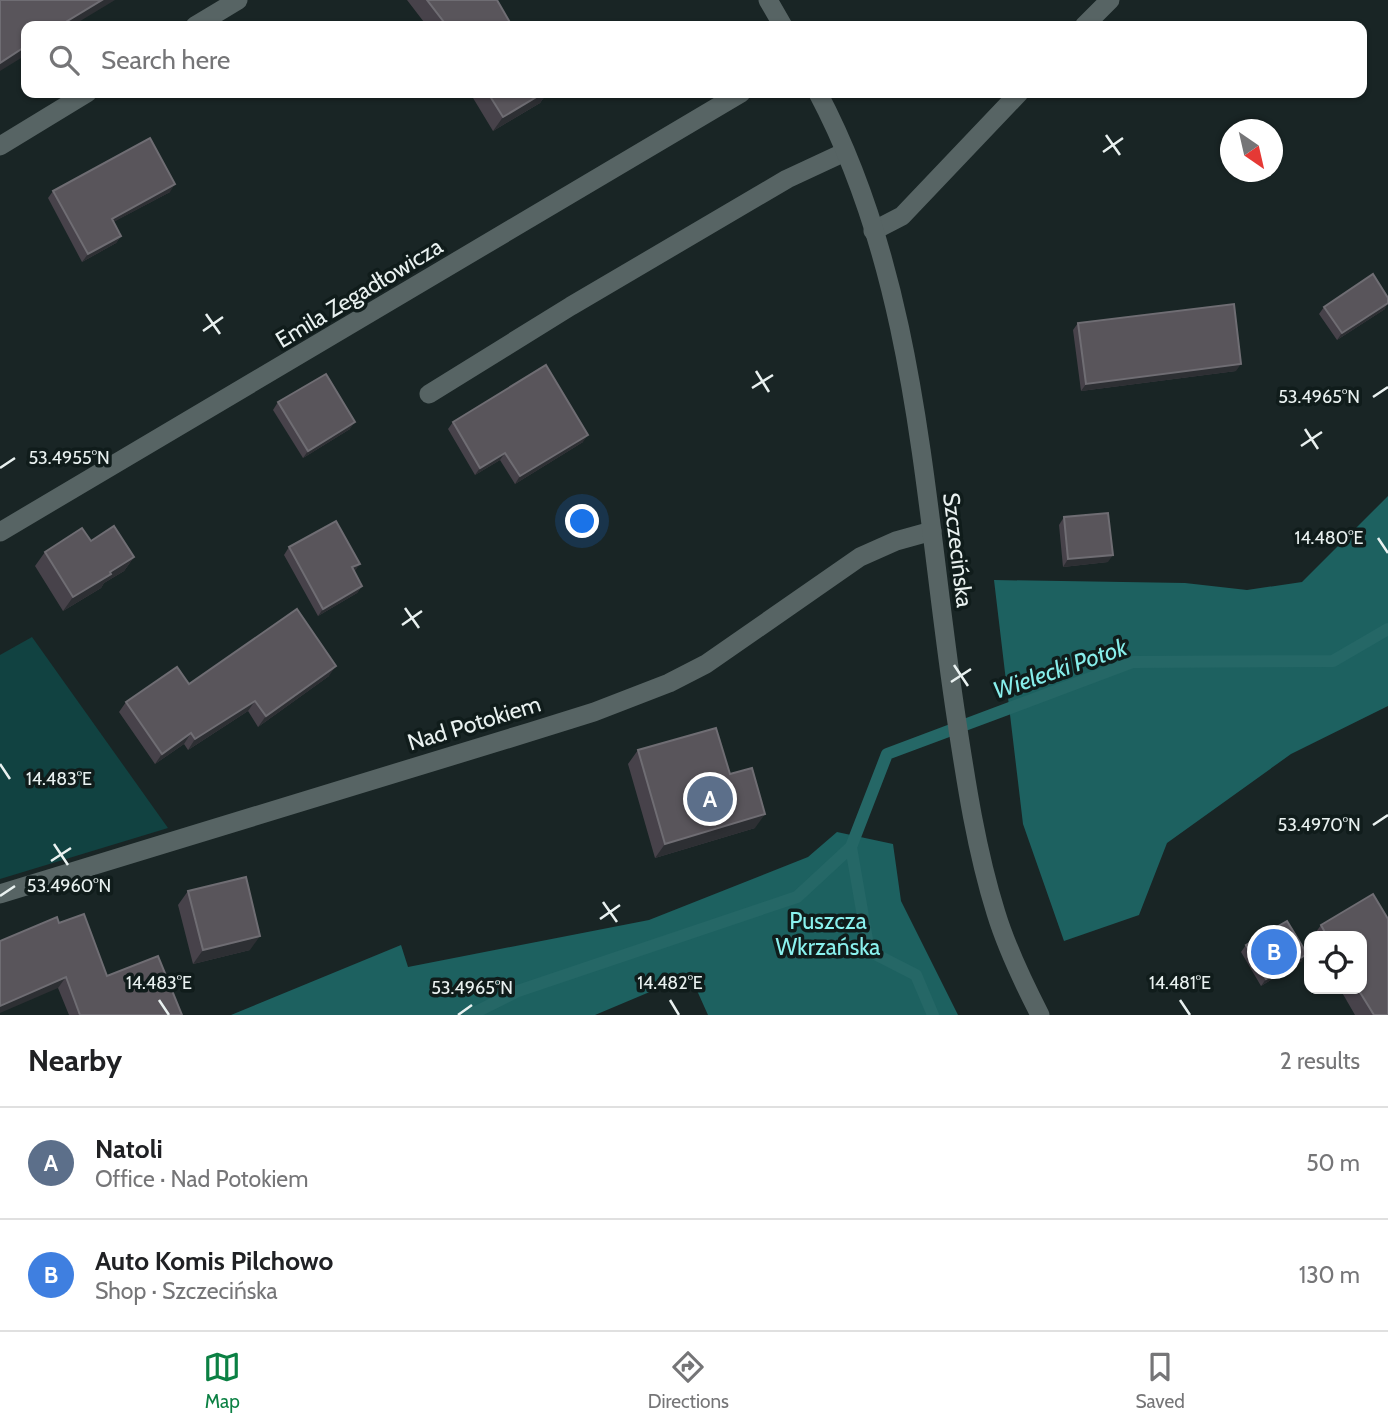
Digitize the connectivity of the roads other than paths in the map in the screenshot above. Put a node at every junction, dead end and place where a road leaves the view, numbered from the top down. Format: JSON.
{"nodes":[{"id":1,"x":238,"y":0,"type":"edge"},
{"id":2,"x":768,"y":0,"type":"edge"},
{"id":3,"x":1110,"y":0,"type":"edge"},
{"id":4,"x":203,"y":21,"type":"edge"},
{"id":5,"x":780,"y":21,"type":"edge"},
{"id":6,"x":1089,"y":21,"type":"edge"},
{"id":7,"x":79,"y":98,"type":"edge"},
{"id":8,"x":733,"y":98,"type":"edge"},
{"id":9,"x":820,"y":98,"type":"edge"},
{"id":10,"x":1014,"y":98,"type":"edge"},
{"id":11,"x":0,"y":146,"type":"edge"},
{"id":12,"x":845,"y":152,"type":"junction"},
{"id":13,"x":873,"y":230,"type":"junction"},
{"id":14,"x":429,"y":394,"type":"dead end"},
{"id":15,"x":932,"y":531,"type":"junction"},
{"id":16,"x":0,"y":533,"type":"edge"},
{"id":17,"x":0,"y":894,"type":"edge"},
{"id":18,"x":1040,"y":1015,"type":"edge"}],
"edges":[{"from":1,"to":4,"type":"street"},
{"from":2,"to":5,"type":"street"},
{"from":3,"to":6,"type":"street"},
{"from":7,"to":11,"type":"street"},
{"from":8,"to":16,"type":"street","name":"Emila Zegadłowicza"},
{"from":9,"to":12,"type":"street","name":"Szczecińska"},
{"from":10,"to":13,"type":"street"},
{"from":12,"to":13,"type":"street","name":"Szczecińska"},
{"from":12,"to":14,"type":"street"},
{"from":13,"to":15,"type":"street","name":"Szczecińska"},
{"from":15,"to":17,"type":"street","name":"Nad Potokiem"},
{"from":15,"to":18,"type":"street","name":"Szczecińska"}]}
